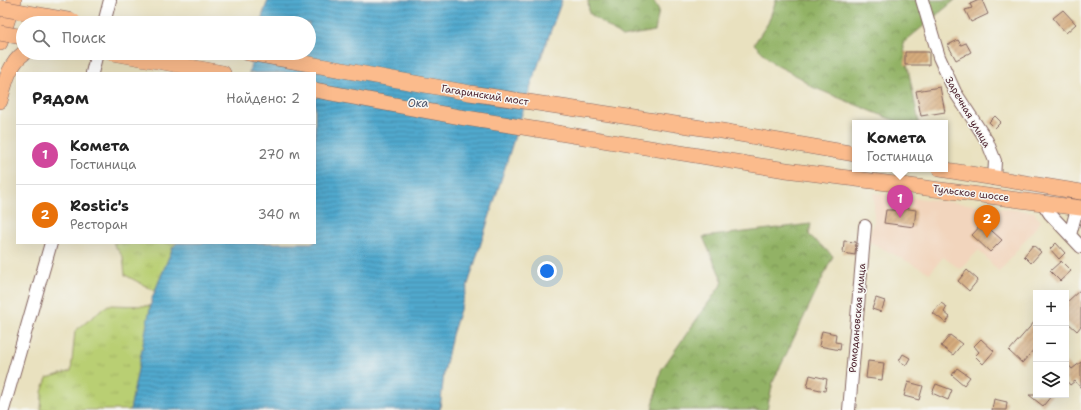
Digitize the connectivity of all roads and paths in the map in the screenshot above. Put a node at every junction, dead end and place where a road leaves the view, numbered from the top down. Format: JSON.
{"nodes":[{"id":1,"x":14,"y":0,"type":"edge"},
{"id":2,"x":110,"y":0,"type":"edge"},
{"id":3,"x":922,"y":0,"type":"edge"},
{"id":4,"x":0,"y":8,"type":"edge"},
{"id":5,"x":44,"y":16,"type":"edge"},
{"id":6,"x":106,"y":16,"type":"edge"},
{"id":7,"x":0,"y":33,"type":"edge"},
{"id":8,"x":16,"y":36,"type":"edge"},
{"id":9,"x":0,"y":43,"type":"edge"},
{"id":10,"x":17,"y":60,"type":"edge"},
{"id":11,"x":95,"y":60,"type":"edge"},
{"id":12,"x":151,"y":60,"type":"edge"},
{"id":13,"x":287,"y":60,"type":"edge"},
{"id":14,"x":92,"y":72,"type":"edge"},
{"id":15,"x":217,"y":72,"type":"edge"},
{"id":16,"x":316,"y":90,"type":"edge"},
{"id":17,"x":0,"y":101,"type":"edge"},
{"id":18,"x":852,"y":153,"type":"edge"},
{"id":19,"x":948,"y":170,"type":"edge"},
{"id":20,"x":994,"y":179,"type":"junction"},
{"id":21,"x":1081,"y":192,"type":"edge"},
{"id":22,"x":1042,"y":202,"type":"junction"},
{"id":23,"x":1081,"y":209,"type":"edge"},
{"id":24,"x":865,"y":226,"type":"dead end"},
{"id":25,"x":1070,"y":236,"type":"junction"},
{"id":26,"x":51,"y":244,"type":"edge"},
{"id":27,"x":1081,"y":247,"type":"edge"},
{"id":28,"x":3,"y":410,"type":"edge"},
{"id":29,"x":850,"y":410,"type":"edge"}],
"edges":[{"from":1,"to":9,"type":"main road"},
{"from":2,"to":6,"type":"street"},
{"from":3,"to":20,"type":"street","name":"Заречная улица"},
{"from":4,"to":5,"type":"main road","bridge":true},
{"from":7,"to":8,"type":"main road","bridge":true},
{"from":10,"to":17,"type":"main road"},
{"from":11,"to":14,"type":"street"},
{"from":12,"to":15,"type":"main road"},
{"from":13,"to":18,"type":"main road","name":"Гагаринский мост"},
{"from":16,"to":22,"type":"main road","name":"Тульское шоссе"},
{"from":19,"to":20,"type":"main road","name":"Тульское шоссе"},
{"from":20,"to":21,"type":"main road","name":"Тульское шоссе"},
{"from":22,"to":23,"type":"main road","name":"Тульское шоссе"},
{"from":22,"to":25,"type":"street"},
{"from":23,"to":25,"type":"street"},
{"from":24,"to":29,"type":"street","name":"Ромодановская улица"},
{"from":25,"to":27,"type":"street"},
{"from":26,"to":28,"type":"street"}]}
